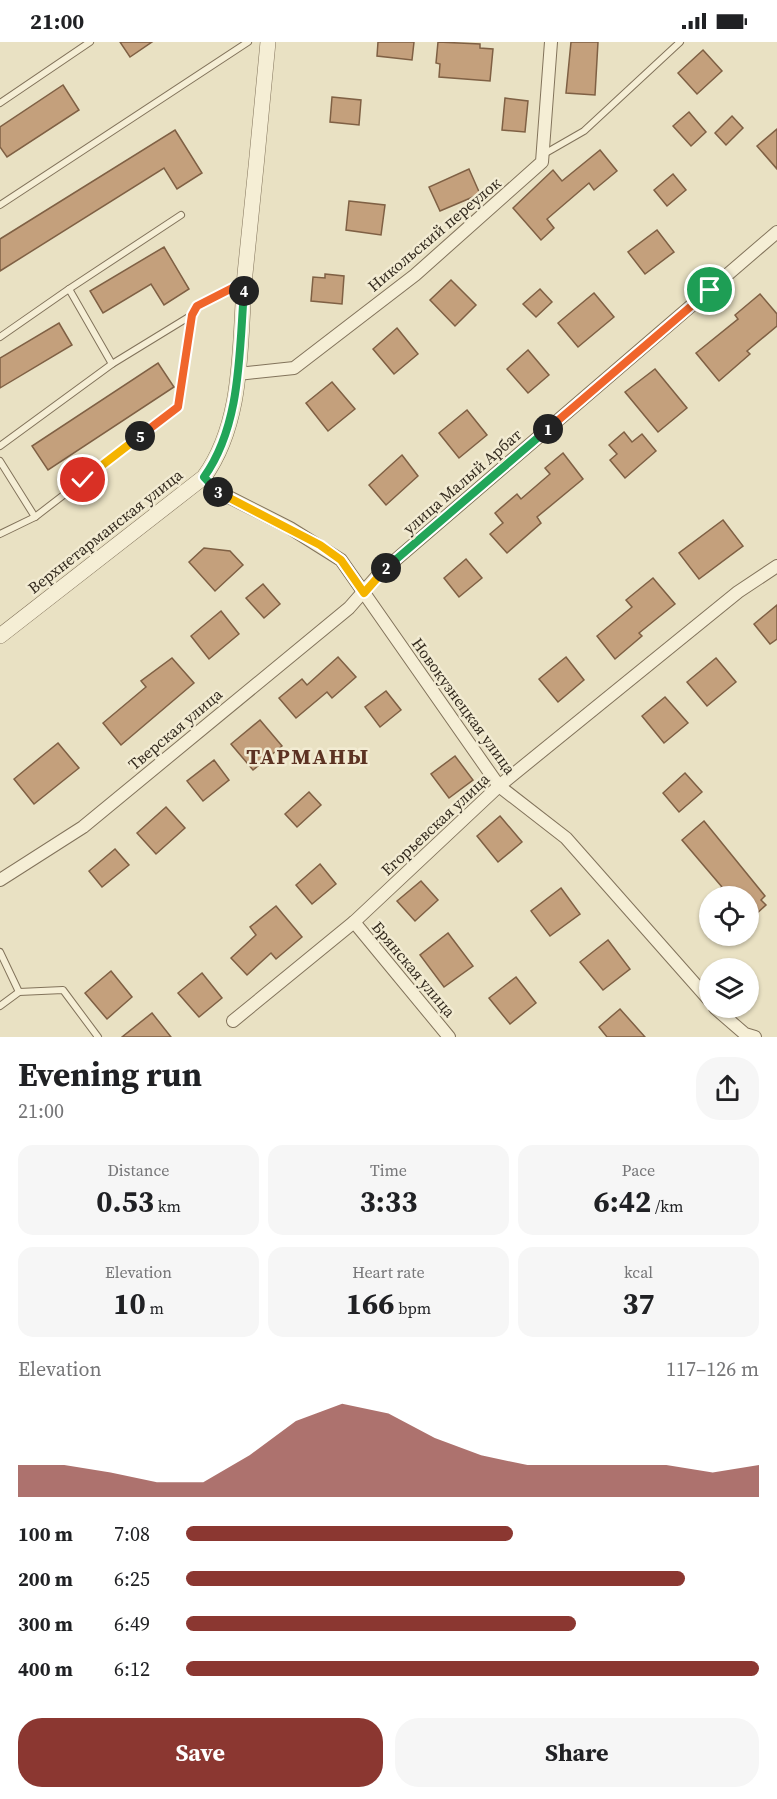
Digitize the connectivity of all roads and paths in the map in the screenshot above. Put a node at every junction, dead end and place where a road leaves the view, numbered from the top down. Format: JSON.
{"nodes":[{"id":1,"x":90,"y":42,"type":"edge"},
{"id":2,"x":248,"y":42,"type":"edge"},
{"id":3,"x":268,"y":42,"type":"edge"},
{"id":4,"x":551,"y":42,"type":"edge"},
{"id":5,"x":680,"y":42,"type":"edge"},
{"id":6,"x":0,"y":104,"type":"edge"},
{"id":7,"x":544,"y":154,"type":"junction"},
{"id":8,"x":0,"y":205,"type":"edge"},
{"id":9,"x":181,"y":215,"type":"dead end"},
{"id":10,"x":777,"y":232,"type":"edge"},
{"id":11,"x":244,"y":282,"type":"junction"},
{"id":12,"x":69,"y":289,"type":"junction"},
{"id":13,"x":192,"y":315,"type":"junction"},
{"id":14,"x":0,"y":338,"type":"edge"},
{"id":15,"x":112,"y":364,"type":"junction"},
{"id":16,"x":238,"y":374,"type":"junction"},
{"id":17,"x":0,"y":446,"type":"edge"},
{"id":18,"x":0,"y":460,"type":"edge"},
{"id":19,"x":204,"y":477,"type":"junction"},
{"id":20,"x":35,"y":517,"type":"junction"},
{"id":21,"x":0,"y":534,"type":"edge"},
{"id":22,"x":777,"y":566,"type":"edge"},
{"id":23,"x":364,"y":593,"type":"junction"},
{"id":24,"x":0,"y":636,"type":"edge"},
{"id":25,"x":499,"y":786,"type":"junction"},
{"id":26,"x":0,"y":880,"type":"edge"},
{"id":27,"x":354,"y":922,"type":"junction"},
{"id":28,"x":0,"y":952,"type":"edge"},
{"id":29,"x":699,"y":989,"type":"edge"},
{"id":30,"x":19,"y":992,"type":"junction"},
{"id":31,"x":0,"y":1006,"type":"edge"},
{"id":32,"x":727,"y":1018,"type":"edge"},
{"id":33,"x":233,"y":1022,"type":"dead end"},
{"id":34,"x":98,"y":1037,"type":"edge"},
{"id":35,"x":449,"y":1037,"type":"edge"},
{"id":36,"x":755,"y":1037,"type":"edge"}],
"edges":[{"from":1,"to":6,"type":"lane"},
{"from":2,"to":8,"type":"lane"},
{"from":3,"to":11,"type":"street","name":"Верхнетарманская улица"},
{"from":4,"to":7,"type":"street"},
{"from":5,"to":7,"type":"lane"},
{"from":7,"to":16,"type":"street","name":"Никольский переулок"},
{"from":9,"to":12,"type":"lane"},
{"from":10,"to":23,"type":"street","name":"улица Малый Арбат"},
{"from":11,"to":13,"type":"lane"},
{"from":11,"to":16,"type":"street","name":"Верхнетарманская улица"},
{"from":12,"to":14,"type":"lane"},
{"from":12,"to":15,"type":"lane"},
{"from":13,"to":15,"type":"lane"},
{"from":13,"to":20,"type":"lane"},
{"from":15,"to":17,"type":"lane"},
{"from":16,"to":19,"type":"street","name":"Верхнетарманская улица"},
{"from":18,"to":20,"type":"lane"},
{"from":19,"to":23,"type":"street","name":"Новокузнецкая улица"},
{"from":19,"to":24,"type":"street","name":"Верхнетарманская улица"},
{"from":20,"to":21,"type":"lane"},
{"from":22,"to":25,"type":"street","name":"Егорьевская улица"},
{"from":23,"to":25,"type":"street","name":"Новокузнецкая улица"},
{"from":23,"to":26,"type":"street","name":"Тверская улица"},
{"from":25,"to":27,"type":"street","name":"Егорьевская улица"},
{"from":25,"to":29,"type":"street","name":"Новокузнецкая улица"},
{"from":27,"to":33,"type":"street","name":"Егорьевская улица"},
{"from":27,"to":35,"type":"street","name":"Брянская улица"},
{"from":28,"to":30,"type":"lane"},
{"from":30,"to":31,"type":"lane"},
{"from":30,"to":34,"type":"lane"},
{"from":32,"to":36,"type":"street"}]}
